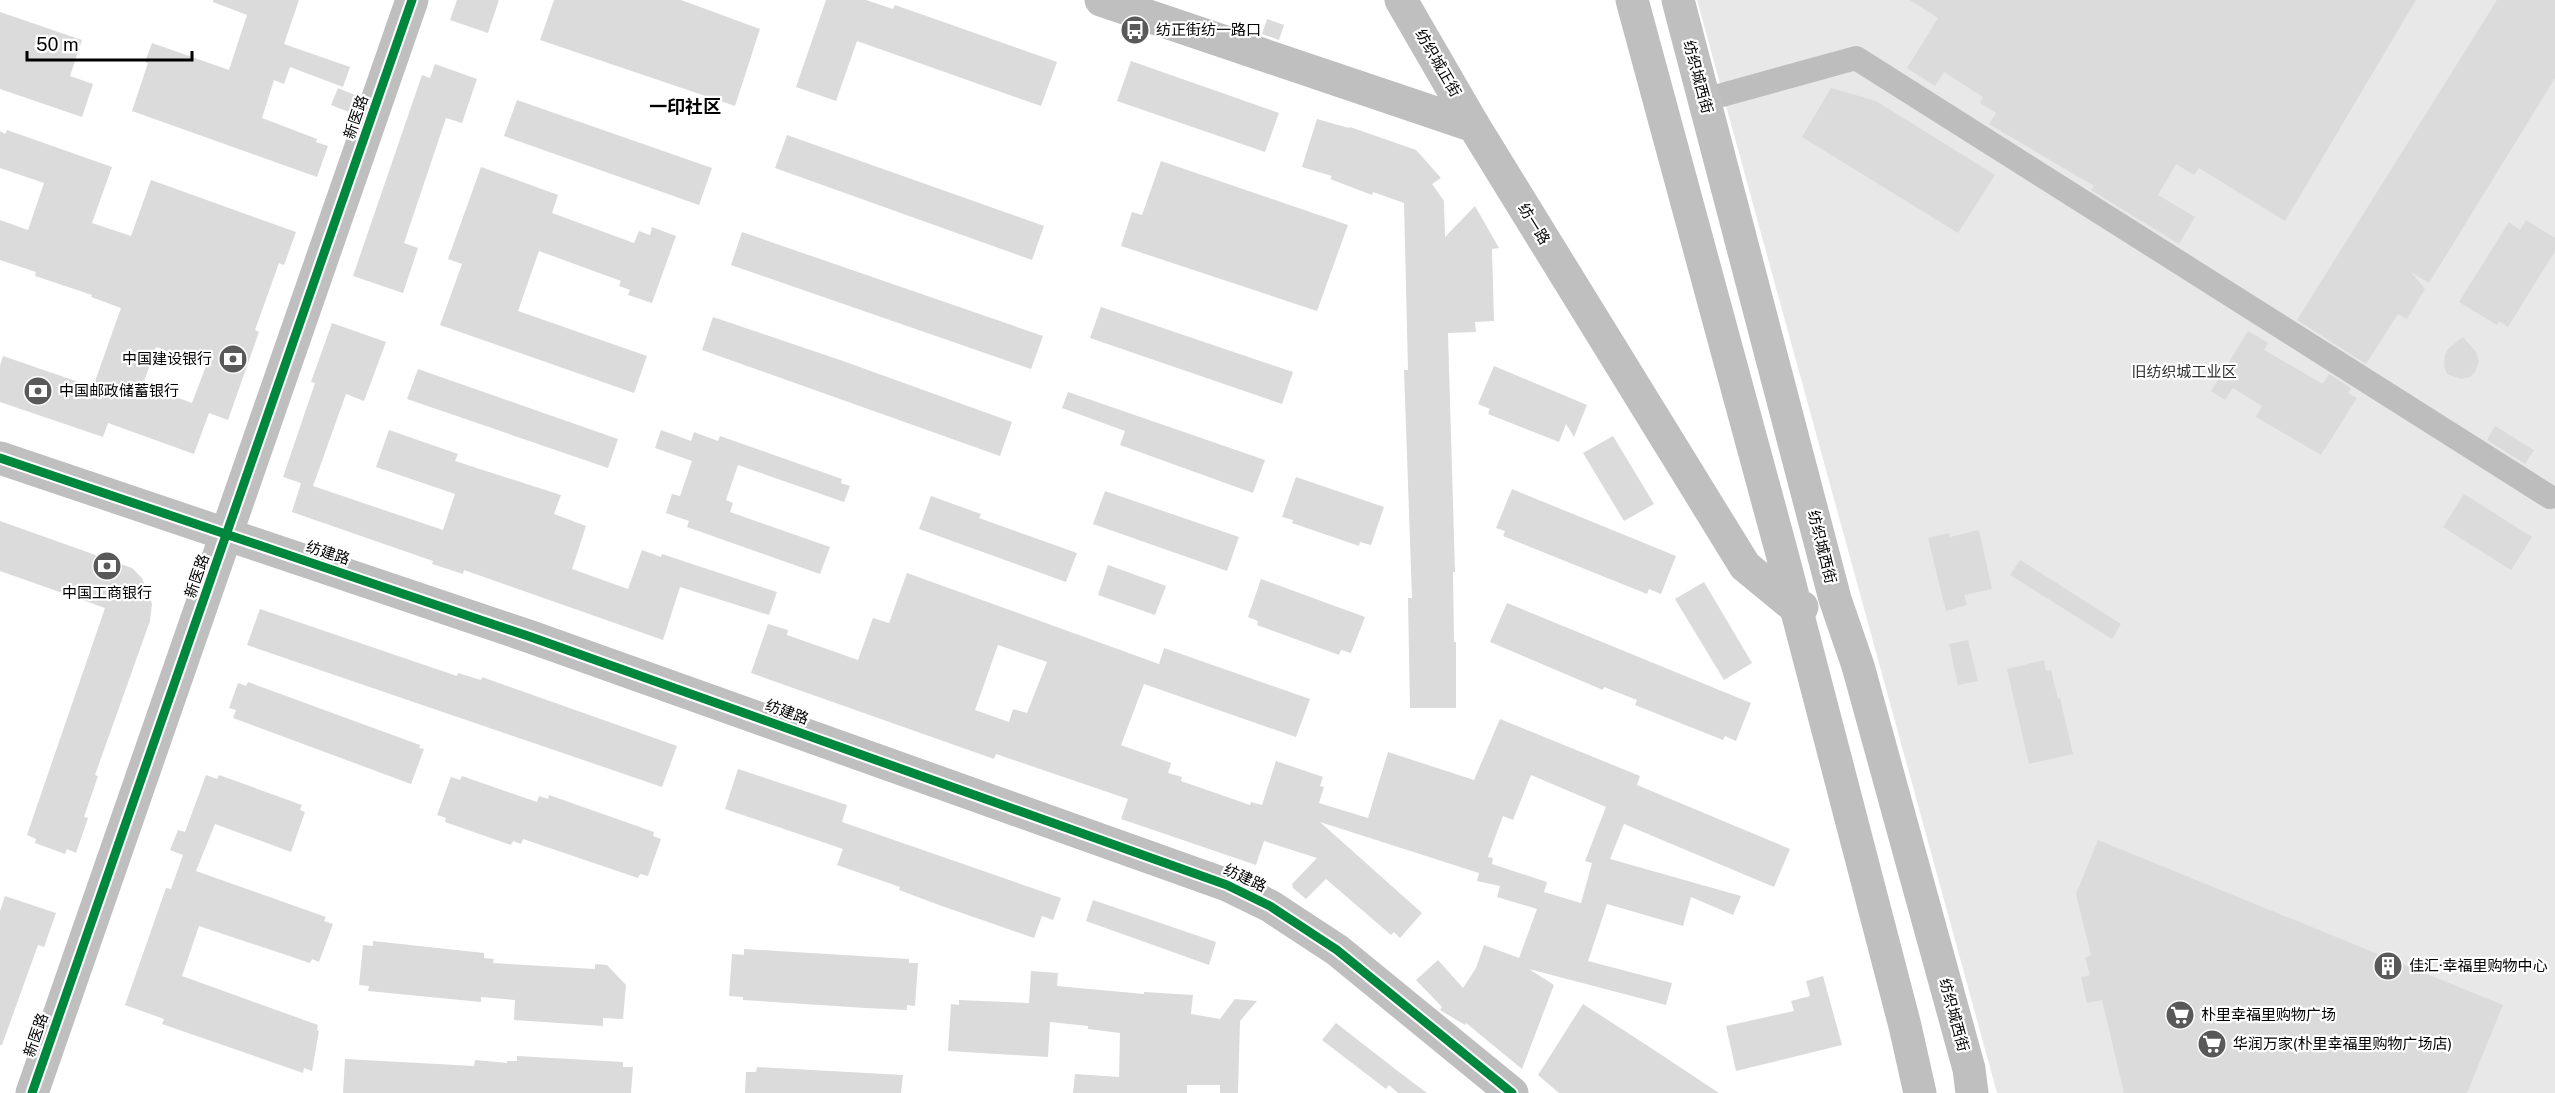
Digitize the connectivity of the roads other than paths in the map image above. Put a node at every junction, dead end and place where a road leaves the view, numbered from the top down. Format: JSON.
{"nodes":[{"id":1,"x":412,"y":0,"type":"edge"},
{"id":2,"x":1101,"y":0,"type":"edge"},
{"id":3,"x":1401,"y":0,"type":"edge"},
{"id":4,"x":1632,"y":0,"type":"edge"},
{"id":5,"x":1678,"y":0,"type":"edge"},
{"id":6,"x":1704,"y":100,"type":"junction"},
{"id":7,"x":1474,"y":126,"type":"junction"},
{"id":8,"x":0,"y":458,"type":"edge"},
{"id":9,"x":2550,"y":497,"type":"dead end"},
{"id":10,"x":227,"y":536,"type":"junction"},
{"id":11,"x":1836,"y":599,"type":"junction"},
{"id":12,"x":1796,"y":608,"type":"junction"},
{"id":13,"x":32,"y":1093,"type":"edge"},
{"id":14,"x":1512,"y":1093,"type":"edge"},
{"id":15,"x":1920,"y":1093,"type":"edge"},
{"id":16,"x":1972,"y":1093,"type":"edge"}],
"edges":[{"from":1,"to":10,"type":"street","name":"新医路"},
{"from":2,"to":7,"type":"street"},
{"from":3,"to":7,"type":"street","name":"纺织城正街"},
{"from":4,"to":12,"type":"street"},
{"from":5,"to":6,"type":"street","name":"纺织城西街"},
{"from":6,"to":9,"type":"street"},
{"from":6,"to":11,"type":"street","name":"纺织城西街"},
{"from":7,"to":12,"type":"street","name":"纺一路"},
{"from":8,"to":10,"type":"street","name":"纺建路"},
{"from":10,"to":13,"type":"street","name":"新医路"},
{"from":10,"to":14,"type":"street","name":"纺建路"},
{"from":11,"to":12,"type":"street"},
{"from":11,"to":16,"type":"street","name":"纺织城西街"},
{"from":12,"to":15,"type":"street"}]}
